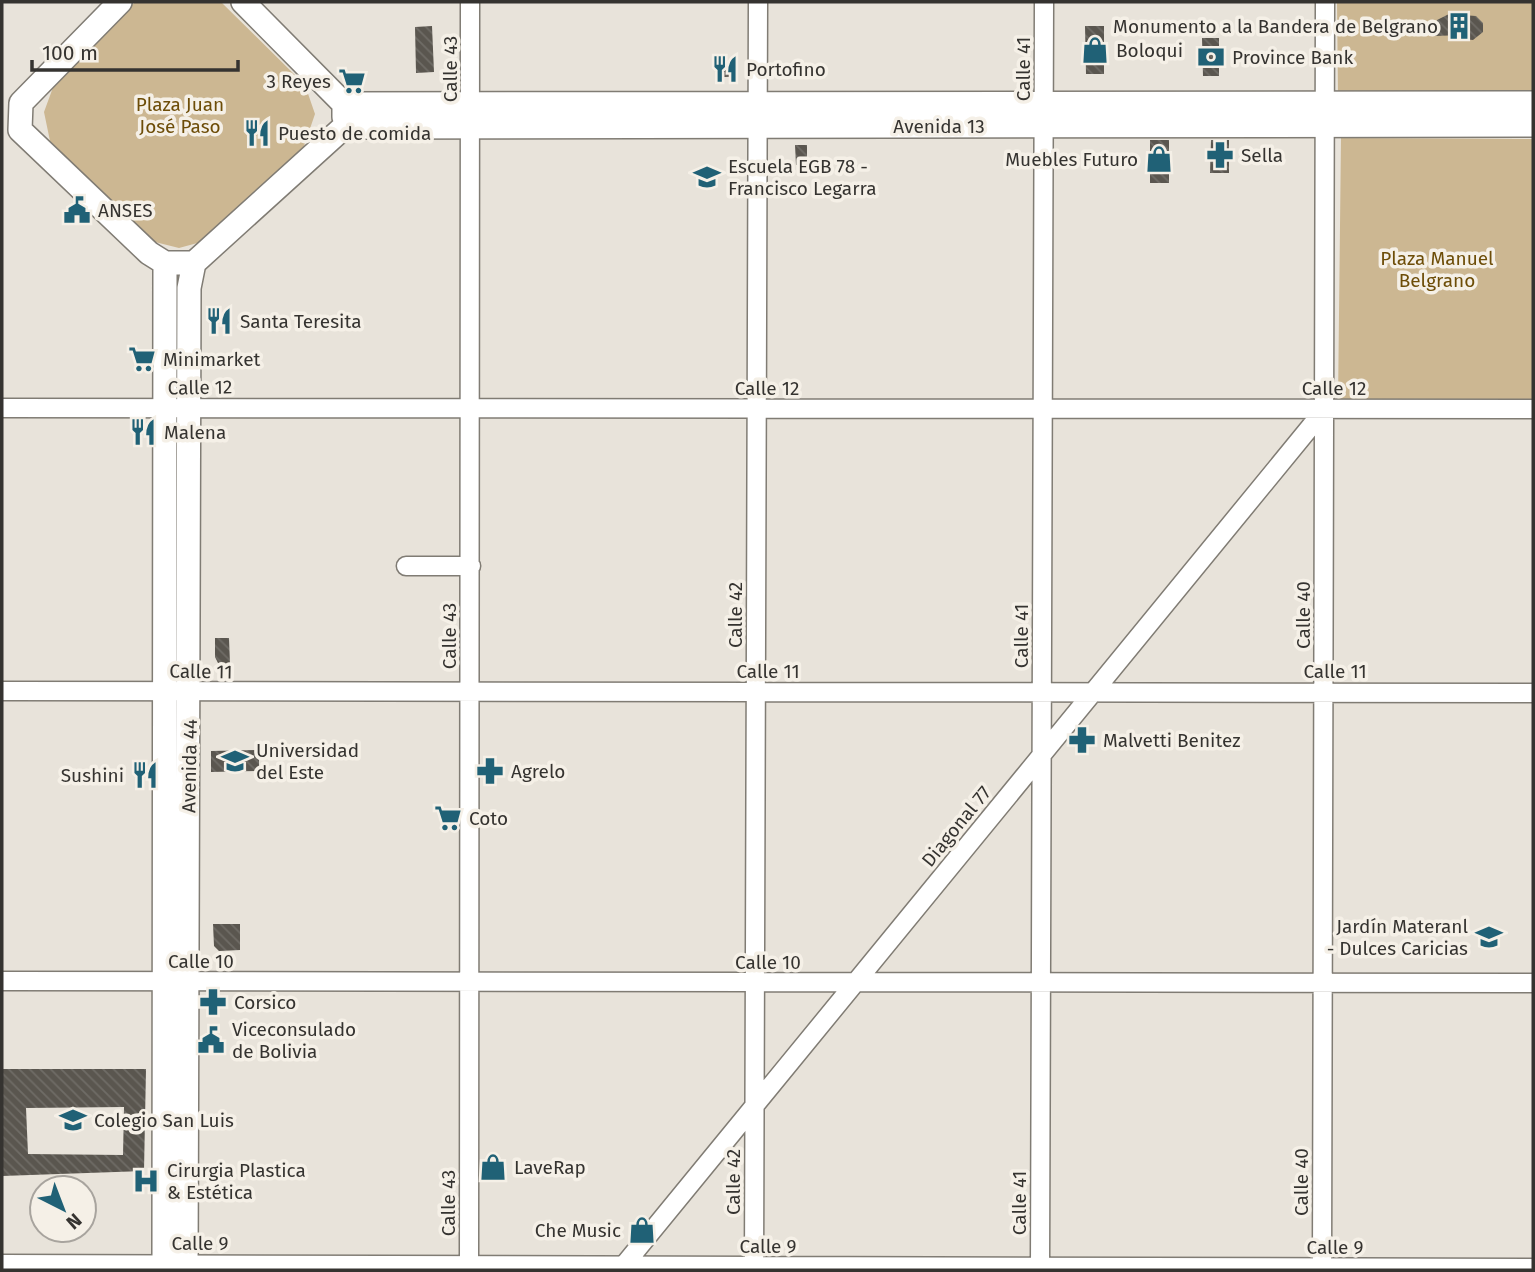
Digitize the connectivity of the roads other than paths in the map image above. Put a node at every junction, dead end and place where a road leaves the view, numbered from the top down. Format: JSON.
{"nodes":[{"id":1,"x":120,"y":2,"type":"edge"},
{"id":2,"x":243,"y":2,"type":"edge"},
{"id":3,"x":471,"y":2,"type":"edge"},
{"id":4,"x":758,"y":2,"type":"edge"},
{"id":5,"x":1044,"y":2,"type":"edge"},
{"id":6,"x":1325,"y":2,"type":"edge"},
{"id":7,"x":12,"y":103,"type":"edge"},
{"id":8,"x":1533,"y":103,"type":"edge"},
{"id":9,"x":1325,"y":114,"type":"junction"},
{"id":10,"x":344,"y":115,"type":"junction"},
{"id":11,"x":471,"y":115,"type":"junction"},
{"id":12,"x":758,"y":115,"type":"junction"},
{"id":13,"x":1044,"y":115,"type":"junction"},
{"id":14,"x":1533,"y":125,"type":"edge"},
{"id":15,"x":11,"y":130,"type":"edge"},
{"id":16,"x":164,"y":263,"type":"junction"},
{"id":17,"x":194,"y":263,"type":"junction"},
{"id":18,"x":2,"y":408,"type":"edge"},
{"id":19,"x":178,"y":408,"type":"junction"},
{"id":20,"x":471,"y":408,"type":"junction"},
{"id":21,"x":757,"y":409,"type":"junction"},
{"id":22,"x":1042,"y":409,"type":"junction"},
{"id":23,"x":1325,"y":409,"type":"junction"},
{"id":24,"x":1533,"y":409,"type":"edge"},
{"id":25,"x":406,"y":566,"type":"dead end"},
{"id":26,"x":471,"y":566,"type":"junction"},
{"id":27,"x":2,"y":691,"type":"edge"},
{"id":28,"x":166,"y":691,"type":"junction"},
{"id":29,"x":189,"y":692,"type":"junction"},
{"id":30,"x":470,"y":692,"type":"junction"},
{"id":31,"x":756,"y":692,"type":"junction"},
{"id":32,"x":1042,"y":692,"type":"junction"},
{"id":33,"x":1093,"y":692,"type":"junction"},
{"id":34,"x":1324,"y":692,"type":"junction"},
{"id":35,"x":1533,"y":692,"type":"edge"},
{"id":36,"x":1041,"y":756,"type":"junction"},
{"id":37,"x":2,"y":981,"type":"edge"},
{"id":38,"x":175,"y":982,"type":"junction"},
{"id":39,"x":470,"y":982,"type":"junction"},
{"id":40,"x":755,"y":983,"type":"junction"},
{"id":41,"x":854,"y":983,"type":"junction"},
{"id":42,"x":1041,"y":983,"type":"junction"},
{"id":43,"x":1323,"y":983,"type":"junction"},
{"id":44,"x":1533,"y":984,"type":"edge"},
{"id":45,"x":753,"y":1108,"type":"junction"},
{"id":46,"x":2,"y":1264,"type":"edge"},
{"id":47,"x":175,"y":1267,"type":"edge"},
{"id":48,"x":469,"y":1268,"type":"edge"},
{"id":49,"x":622,"y":1268,"type":"edge"},
{"id":50,"x":1533,"y":1268,"type":"edge"},
{"id":51,"x":754,"y":1269,"type":"edge"},
{"id":52,"x":1040,"y":1269,"type":"edge"},
{"id":53,"x":1322,"y":1269,"type":"edge"}],
"edges":[{"from":1,"to":7,"type":"main road"},
{"from":2,"to":10,"type":"main road"},
{"from":3,"to":11,"type":"street","name":"Calle 43"},
{"from":4,"to":12,"type":"street","name":"Calle 42"},
{"from":5,"to":13,"type":"street","name":"Calle 41"},
{"from":6,"to":9,"type":"street","name":"Calle 40"},
{"from":7,"to":15,"type":"main road"},
{"from":8,"to":9,"type":"main road","name":"Avenida 13"},
{"from":9,"to":13,"type":"main road","name":"Avenida 13"},
{"from":9,"to":14,"type":"main road","name":"Avenida 13"},
{"from":9,"to":23,"type":"street","name":"Calle 40"},
{"from":10,"to":11,"type":"main road","name":"Avenida 13"},
{"from":10,"to":17,"type":"main road"},
{"from":11,"to":12,"type":"main road","name":"Avenida 13"},
{"from":11,"to":20,"type":"street","name":"Calle 43"},
{"from":12,"to":13,"type":"main road","name":"Avenida 13"},
{"from":12,"to":21,"type":"street","name":"Calle 42"},
{"from":13,"to":22,"type":"street","name":"Calle 41"},
{"from":15,"to":16,"type":"main road"},
{"from":16,"to":17,"type":"main road"},
{"from":16,"to":19,"type":"main road","name":"Avenida 44"},
{"from":17,"to":19,"type":"main road","name":"Avenida 44"},
{"from":18,"to":19,"type":"street","name":"Calle 12"},
{"from":19,"to":20,"type":"street","name":"Calle 12"},
{"from":19,"to":28,"type":"main road","name":"Avenida 44"},
{"from":19,"to":29,"type":"main road","name":"Avenida 44"},
{"from":20,"to":21,"type":"street","name":"Calle 12"},
{"from":20,"to":26,"type":"street","name":"Calle 43"},
{"from":21,"to":22,"type":"street","name":"Calle 12"},
{"from":21,"to":31,"type":"street","name":"Calle 42"},
{"from":22,"to":23,"type":"street","name":"Calle 12"},
{"from":22,"to":32,"type":"street","name":"Calle 41"},
{"from":23,"to":24,"type":"street","name":"Calle 12"},
{"from":23,"to":33,"type":"street","name":"Diagonal 77"},
{"from":23,"to":34,"type":"street","name":"Calle 40"},
{"from":25,"to":26,"type":"street"},
{"from":26,"to":30,"type":"street","name":"Calle 43"},
{"from":27,"to":28,"type":"street","name":"Calle 11"},
{"from":28,"to":29,"type":"street","name":"Calle 11"},
{"from":28,"to":38,"type":"main road","name":"Avenida 44"},
{"from":29,"to":30,"type":"street","name":"Calle 11"},
{"from":29,"to":38,"type":"main road","name":"Avenida 44"},
{"from":30,"to":31,"type":"street","name":"Calle 11"},
{"from":30,"to":39,"type":"street","name":"Calle 43"},
{"from":31,"to":32,"type":"street","name":"Calle 11"},
{"from":31,"to":40,"type":"street","name":"Calle 42"},
{"from":32,"to":33,"type":"street","name":"Calle 11"},
{"from":32,"to":36,"type":"street","name":"Calle 41"},
{"from":33,"to":34,"type":"street","name":"Calle 11"},
{"from":33,"to":36,"type":"street","name":"Diagonal 77"},
{"from":34,"to":35,"type":"street","name":"Calle 11"},
{"from":34,"to":43,"type":"street","name":"Calle 40"},
{"from":36,"to":41,"type":"street","name":"Diagonal 77"},
{"from":36,"to":42,"type":"street","name":"Calle 41"},
{"from":37,"to":38,"type":"street","name":"Calle 10"},
{"from":38,"to":39,"type":"street","name":"Calle 10"},
{"from":38,"to":47,"type":"main road","name":"Avenida 44"},
{"from":39,"to":40,"type":"street","name":"Calle 10"},
{"from":39,"to":48,"type":"street","name":"Calle 43"},
{"from":40,"to":41,"type":"street","name":"Calle 10"},
{"from":40,"to":45,"type":"street","name":"Calle 42"},
{"from":41,"to":42,"type":"street","name":"Calle 10"},
{"from":41,"to":45,"type":"street","name":"Diagonal 77"},
{"from":42,"to":43,"type":"street","name":"Calle 10"},
{"from":42,"to":52,"type":"street","name":"Calle 41"},
{"from":43,"to":44,"type":"street","name":"Calle 10"},
{"from":43,"to":53,"type":"street","name":"Calle 40"},
{"from":45,"to":49,"type":"street","name":"Diagonal 77"},
{"from":45,"to":51,"type":"street","name":"Calle 42"},
{"from":46,"to":47,"type":"street","name":"Calle 9"},
{"from":47,"to":48,"type":"street","name":"Calle 9"},
{"from":48,"to":49,"type":"street","name":"Calle 9"},
{"from":49,"to":51,"type":"street","name":"Calle 9"},
{"from":50,"to":53,"type":"street","name":"Calle 9"},
{"from":51,"to":52,"type":"street","name":"Calle 9"},
{"from":52,"to":53,"type":"street","name":"Calle 9"}]}
